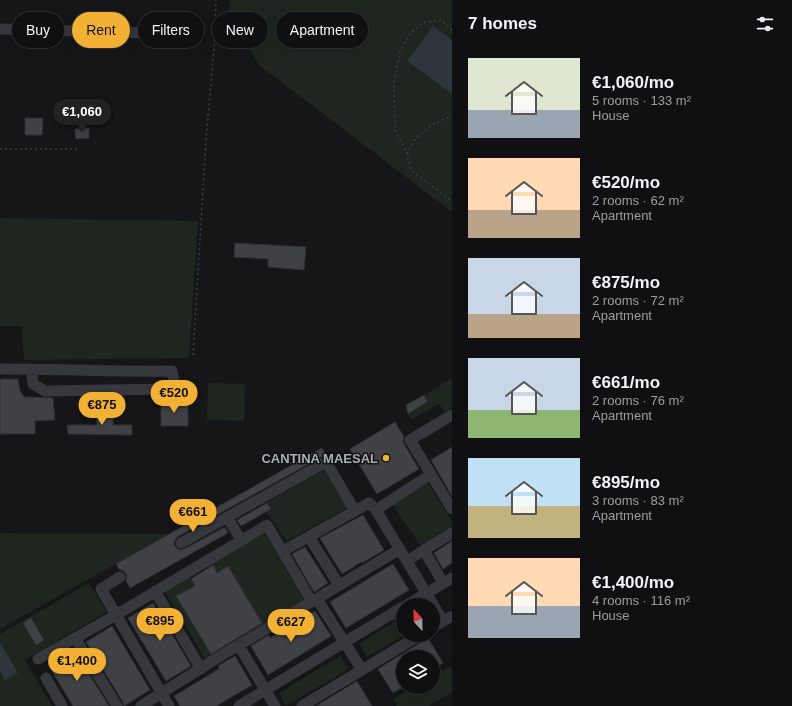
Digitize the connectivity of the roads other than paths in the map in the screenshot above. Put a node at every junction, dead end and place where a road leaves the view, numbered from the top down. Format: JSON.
{"nodes":[{"id":1,"x":0,"y":29,"type":"edge"},
{"id":2,"x":138,"y":33,"type":"edge"},
{"id":3,"x":0,"y":369,"type":"edge"},
{"id":4,"x":31,"y":369,"type":"junction"},
{"id":5,"x":452,"y":415,"type":"edge"},
{"id":6,"x":431,"y":474,"type":"junction"},
{"id":7,"x":376,"y":510,"type":"junction"},
{"id":8,"x":452,"y":510,"type":"edge"},
{"id":9,"x":355,"y":511,"type":"junction"},
{"id":10,"x":227,"y":517,"type":"junction"},
{"id":11,"x":452,"y":533,"type":"edge"},
{"id":12,"x":309,"y":537,"type":"junction"},
{"id":13,"x":241,"y":540,"type":"junction"},
{"id":14,"x":181,"y":543,"type":"dead end"},
{"id":15,"x":400,"y":549,"type":"junction"},
{"id":16,"x":424,"y":550,"type":"junction"},
{"id":17,"x":283,"y":551,"type":"junction"},
{"id":18,"x":407,"y":561,"type":"junction"},
{"id":19,"x":120,"y":577,"type":"dead end"},
{"id":20,"x":448,"y":581,"type":"edge"},
{"id":21,"x":339,"y":585,"type":"junction"},
{"id":22,"x":154,"y":592,"type":"junction"},
{"id":23,"x":427,"y":593,"type":"junction"},
{"id":24,"x":419,"y":598,"type":"edge"},
{"id":25,"x":315,"y":600,"type":"junction"},
{"id":26,"x":396,"y":612,"type":"edge"},
{"id":27,"x":116,"y":615,"type":"junction"},
{"id":28,"x":448,"y":619,"type":"edge"},
{"id":29,"x":75,"y":638,"type":"junction"},
{"id":30,"x":345,"y":642,"type":"junction"},
{"id":31,"x":408,"y":642,"type":"edge"},
{"id":32,"x":239,"y":646,"type":"junction"},
{"id":33,"x":38,"y":659,"type":"dead end"},
{"id":34,"x":201,"y":669,"type":"junction"},
{"id":35,"x":362,"y":670,"type":"junction"},
{"id":36,"x":46,"y":678,"type":"dead end"},
{"id":37,"x":266,"y":690,"type":"junction"},
{"id":38,"x":161,"y":694,"type":"junction"},
{"id":39,"x":62,"y":706,"type":"edge"},
{"id":40,"x":117,"y":706,"type":"edge"},
{"id":41,"x":141,"y":706,"type":"edge"},
{"id":42,"x":169,"y":706,"type":"edge"},
{"id":43,"x":239,"y":706,"type":"edge"},
{"id":44,"x":275,"y":706,"type":"edge"},
{"id":45,"x":302,"y":706,"type":"edge"}],
"edges":[{"from":1,"to":2,"type":"street"},
{"from":3,"to":4,"type":"street"},
{"from":4,"to":4,"type":"street"},
{"from":5,"to":6,"type":"street"},
{"from":6,"to":7,"type":"street"},
{"from":6,"to":8,"type":"street"},
{"from":7,"to":9,"type":"street"},
{"from":7,"to":15,"type":"street"},
{"from":9,"to":10,"type":"street"},
{"from":9,"to":12,"type":"street"},
{"from":10,"to":13,"type":"street"},
{"from":10,"to":14,"type":"street"},
{"from":11,"to":16,"type":"street"},
{"from":12,"to":17,"type":"street"},
{"from":12,"to":21,"type":"street"},
{"from":13,"to":17,"type":"street"},
{"from":13,"to":22,"type":"street"},
{"from":15,"to":18,"type":"street"},
{"from":15,"to":21,"type":"street"},
{"from":16,"to":18,"type":"street"},
{"from":16,"to":20,"type":"street"},
{"from":17,"to":25,"type":"street"},
{"from":18,"to":23,"type":"street"},
{"from":19,"to":27,"type":"street"},
{"from":20,"to":23,"type":"street"},
{"from":21,"to":25,"type":"street"},
{"from":22,"to":27,"type":"street"},
{"from":22,"to":34,"type":"street"},
{"from":23,"to":24,"type":"street"},
{"from":23,"to":28,"type":"street"},
{"from":25,"to":30,"type":"street"},
{"from":25,"to":32,"type":"street"},
{"from":26,"to":30,"type":"street"},
{"from":27,"to":29,"type":"street"},
{"from":27,"to":38,"type":"street"},
{"from":29,"to":33,"type":"street"},
{"from":29,"to":40,"type":"street"},
{"from":30,"to":35,"type":"street"},
{"from":30,"to":37,"type":"street"},
{"from":31,"to":35,"type":"street"},
{"from":32,"to":34,"type":"street"},
{"from":32,"to":37,"type":"street"},
{"from":34,"to":38,"type":"street"},
{"from":35,"to":45,"type":"street"},
{"from":36,"to":39,"type":"street"},
{"from":37,"to":43,"type":"street"},
{"from":37,"to":44,"type":"street"},
{"from":38,"to":41,"type":"street"},
{"from":38,"to":42,"type":"street"}]}
